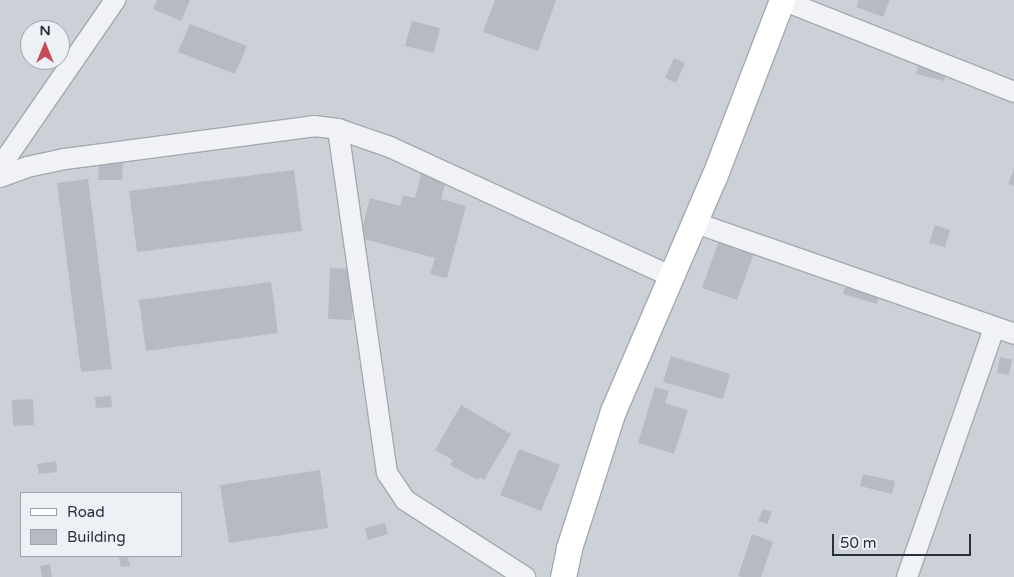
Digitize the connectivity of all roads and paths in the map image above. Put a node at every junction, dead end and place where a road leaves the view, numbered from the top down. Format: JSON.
{"nodes":[{"id":1,"x":114,"y":0,"type":"edge"},
{"id":2,"x":782,"y":0,"type":"edge"},
{"id":3,"x":1014,"y":92,"type":"edge"},
{"id":4,"x":338,"y":129,"type":"junction"},
{"id":5,"x":0,"y":167,"type":"edge"},
{"id":6,"x":0,"y":177,"type":"edge"},
{"id":7,"x":694,"y":222,"type":"junction"},
{"id":8,"x":671,"y":276,"type":"junction"},
{"id":9,"x":994,"y":328,"type":"junction"},
{"id":10,"x":1014,"y":334,"type":"edge"},
{"id":11,"x":525,"y":577,"type":"edge"},
{"id":12,"x":563,"y":577,"type":"edge"},
{"id":13,"x":907,"y":577,"type":"edge"}],
"edges":[{"from":1,"to":5,"type":"street"},
{"from":2,"to":3,"type":"street"},
{"from":2,"to":7,"type":"main road"},
{"from":4,"to":6,"type":"street"},
{"from":4,"to":8,"type":"street"},
{"from":4,"to":11,"type":"street"},
{"from":7,"to":8,"type":"main road"},
{"from":7,"to":9,"type":"street"},
{"from":8,"to":12,"type":"main road"},
{"from":9,"to":10,"type":"street"},
{"from":9,"to":13,"type":"street"}]}
